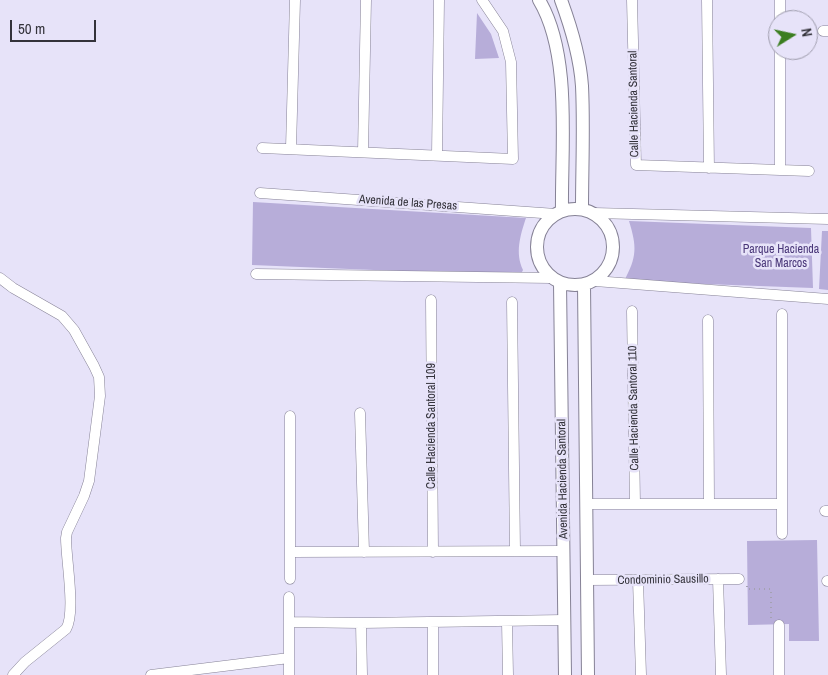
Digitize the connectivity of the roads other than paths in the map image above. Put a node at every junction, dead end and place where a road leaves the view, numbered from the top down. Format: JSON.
{"nodes":[{"id":1,"x":295,"y":0,"type":"edge"},
{"id":2,"x":366,"y":0,"type":"edge"},
{"id":3,"x":440,"y":0,"type":"edge"},
{"id":4,"x":482,"y":0,"type":"edge"},
{"id":5,"x":539,"y":0,"type":"edge"},
{"id":6,"x":561,"y":0,"type":"edge"},
{"id":7,"x":632,"y":0,"type":"edge"},
{"id":8,"x":707,"y":0,"type":"edge"},
{"id":9,"x":780,"y":60,"type":"edge"},
{"id":10,"x":262,"y":148,"type":"dead end"},
{"id":11,"x":291,"y":148,"type":"junction"},
{"id":12,"x":363,"y":152,"type":"junction"},
{"id":13,"x":436,"y":155,"type":"junction"},
{"id":14,"x":709,"y":168,"type":"junction"},
{"id":15,"x":780,"y":170,"type":"junction"},
{"id":16,"x":808,"y":171,"type":"dead end"},
{"id":17,"x":260,"y":193,"type":"dead end"},
{"id":18,"x":588,"y":211,"type":"junction"},
{"id":19,"x":559,"y":212,"type":"junction"},
{"id":20,"x":828,"y":219,"type":"edge"},
{"id":21,"x":256,"y":274,"type":"dead end"},
{"id":22,"x":0,"y":278,"type":"edge"},
{"id":23,"x":556,"y":281,"type":"junction"},
{"id":24,"x":589,"y":283,"type":"junction"},
{"id":25,"x":828,"y":299,"type":"edge"},
{"id":26,"x":431,"y":300,"type":"dead end"},
{"id":27,"x":512,"y":302,"type":"dead end"},
{"id":28,"x":632,"y":311,"type":"dead end"},
{"id":29,"x":782,"y":314,"type":"dead end"},
{"id":30,"x":708,"y":320,"type":"dead end"},
{"id":31,"x":360,"y":413,"type":"dead end"},
{"id":32,"x":290,"y":416,"type":"dead end"},
{"id":33,"x":586,"y":416,"type":"junction"},
{"id":34,"x":563,"y":418,"type":"junction"},
{"id":35,"x":587,"y":504,"type":"junction"},
{"id":36,"x":635,"y":504,"type":"junction"},
{"id":37,"x":709,"y":504,"type":"junction"},
{"id":38,"x":782,"y":504,"type":"junction"},
{"id":39,"x":782,"y":534,"type":"dead end"},
{"id":40,"x":564,"y":551,"type":"junction"},
{"id":41,"x":291,"y":552,"type":"junction"},
{"id":42,"x":364,"y":552,"type":"junction"},
{"id":43,"x":433,"y":552,"type":"junction"},
{"id":44,"x":515,"y":552,"type":"junction"},
{"id":45,"x":290,"y":579,"type":"dead end"},
{"id":46,"x":718,"y":579,"type":"junction"},
{"id":47,"x":740,"y":579,"type":"road end"},
{"id":48,"x":587,"y":580,"type":"junction"},
{"id":49,"x":638,"y":580,"type":"junction"},
{"id":50,"x":289,"y":597,"type":"dead end"},
{"id":51,"x":564,"y":620,"type":"junction"},
{"id":52,"x":289,"y":622,"type":"junction"},
{"id":53,"x":433,"y":622,"type":"junction"},
{"id":54,"x":507,"y":622,"type":"junction"},
{"id":55,"x":361,"y":623,"type":"junction"},
{"id":56,"x":779,"y":625,"type":"road end"},
{"id":57,"x":289,"y":658,"type":"junction"},
{"id":58,"x":13,"y":675,"type":"edge"},
{"id":59,"x":150,"y":675,"type":"edge"},
{"id":60,"x":289,"y":675,"type":"edge"},
{"id":61,"x":362,"y":675,"type":"edge"},
{"id":62,"x":433,"y":675,"type":"edge"},
{"id":63,"x":508,"y":675,"type":"edge"},
{"id":64,"x":565,"y":675,"type":"edge"},
{"id":65,"x":588,"y":675,"type":"edge"},
{"id":66,"x":641,"y":675,"type":"edge"},
{"id":67,"x":721,"y":675,"type":"edge"},
{"id":68,"x":779,"y":675,"type":"edge"}],
"edges":[{"from":1,"to":11,"type":"street"},
{"from":2,"to":12,"type":"street"},
{"from":3,"to":13,"type":"street"},
{"from":4,"to":13,"type":"street"},
{"from":5,"to":19,"type":"street"},
{"from":6,"to":18,"type":"street"},
{"from":7,"to":14,"type":"street","name":"Calle Hacienda Santoral"},
{"from":8,"to":14,"type":"street"},
{"from":9,"to":15,"type":"street"},
{"from":10,"to":11,"type":"street"},
{"from":11,"to":12,"type":"street"},
{"from":12,"to":13,"type":"street"},
{"from":14,"to":15,"type":"street","name":"Calle Hacienda Santoral"},
{"from":15,"to":16,"type":"street","name":"Calle Hacienda Santoral"},
{"from":17,"to":19,"type":"street","name":"Avenida de las Presas"},
{"from":18,"to":19,"type":"street"},
{"from":18,"to":20,"type":"street"},
{"from":18,"to":24,"type":"street"},
{"from":19,"to":23,"type":"street"},
{"from":21,"to":23,"type":"street"},
{"from":22,"to":58,"type":"street"},
{"from":23,"to":24,"type":"street"},
{"from":23,"to":34,"type":"street","name":"Avenida Hacienda Santoral"},
{"from":24,"to":25,"type":"street"},
{"from":24,"to":33,"type":"street","name":"Avenida Hacienda Santoral"},
{"from":26,"to":43,"type":"street","name":"Calle Hacienda Santoral 109"},
{"from":27,"to":44,"type":"street"},
{"from":28,"to":36,"type":"street","name":"Calle Hacienda Santoral 110"},
{"from":29,"to":38,"type":"street"},
{"from":30,"to":37,"type":"street"},
{"from":31,"to":42,"type":"street"},
{"from":32,"to":41,"type":"street"},
{"from":33,"to":34,"type":"street"},
{"from":33,"to":35,"type":"street","name":"Avenida Hacienda Santoral"},
{"from":34,"to":40,"type":"street","name":"Avenida Hacienda Santoral"},
{"from":35,"to":36,"type":"street"},
{"from":35,"to":48,"type":"street","name":"Avenida Hacienda Santoral"},
{"from":36,"to":37,"type":"street"},
{"from":37,"to":38,"type":"street"},
{"from":38,"to":39,"type":"street"},
{"from":40,"to":44,"type":"street"},
{"from":40,"to":51,"type":"street","name":"Avenida Hacienda Santoral"},
{"from":41,"to":42,"type":"street"},
{"from":41,"to":45,"type":"street"},
{"from":42,"to":43,"type":"street"},
{"from":43,"to":44,"type":"street"},
{"from":46,"to":47,"type":"street","name":"Condominio Sausillo"},
{"from":46,"to":49,"type":"street","name":"Condominio Sausillo"},
{"from":46,"to":67,"type":"street"},
{"from":48,"to":49,"type":"street","name":"Condominio Sausillo"},
{"from":48,"to":65,"type":"street","name":"Avenida Hacienda Santoral"},
{"from":49,"to":66,"type":"street"},
{"from":50,"to":52,"type":"street"},
{"from":51,"to":54,"type":"street"},
{"from":51,"to":64,"type":"street","name":"Avenida Hacienda Santoral"},
{"from":52,"to":55,"type":"street"},
{"from":52,"to":57,"type":"street"},
{"from":53,"to":54,"type":"street"},
{"from":53,"to":55,"type":"street"},
{"from":53,"to":62,"type":"street"},
{"from":54,"to":63,"type":"street"},
{"from":55,"to":61,"type":"street"},
{"from":56,"to":68,"type":"street"},
{"from":57,"to":59,"type":"street"},
{"from":57,"to":60,"type":"street"}]}
